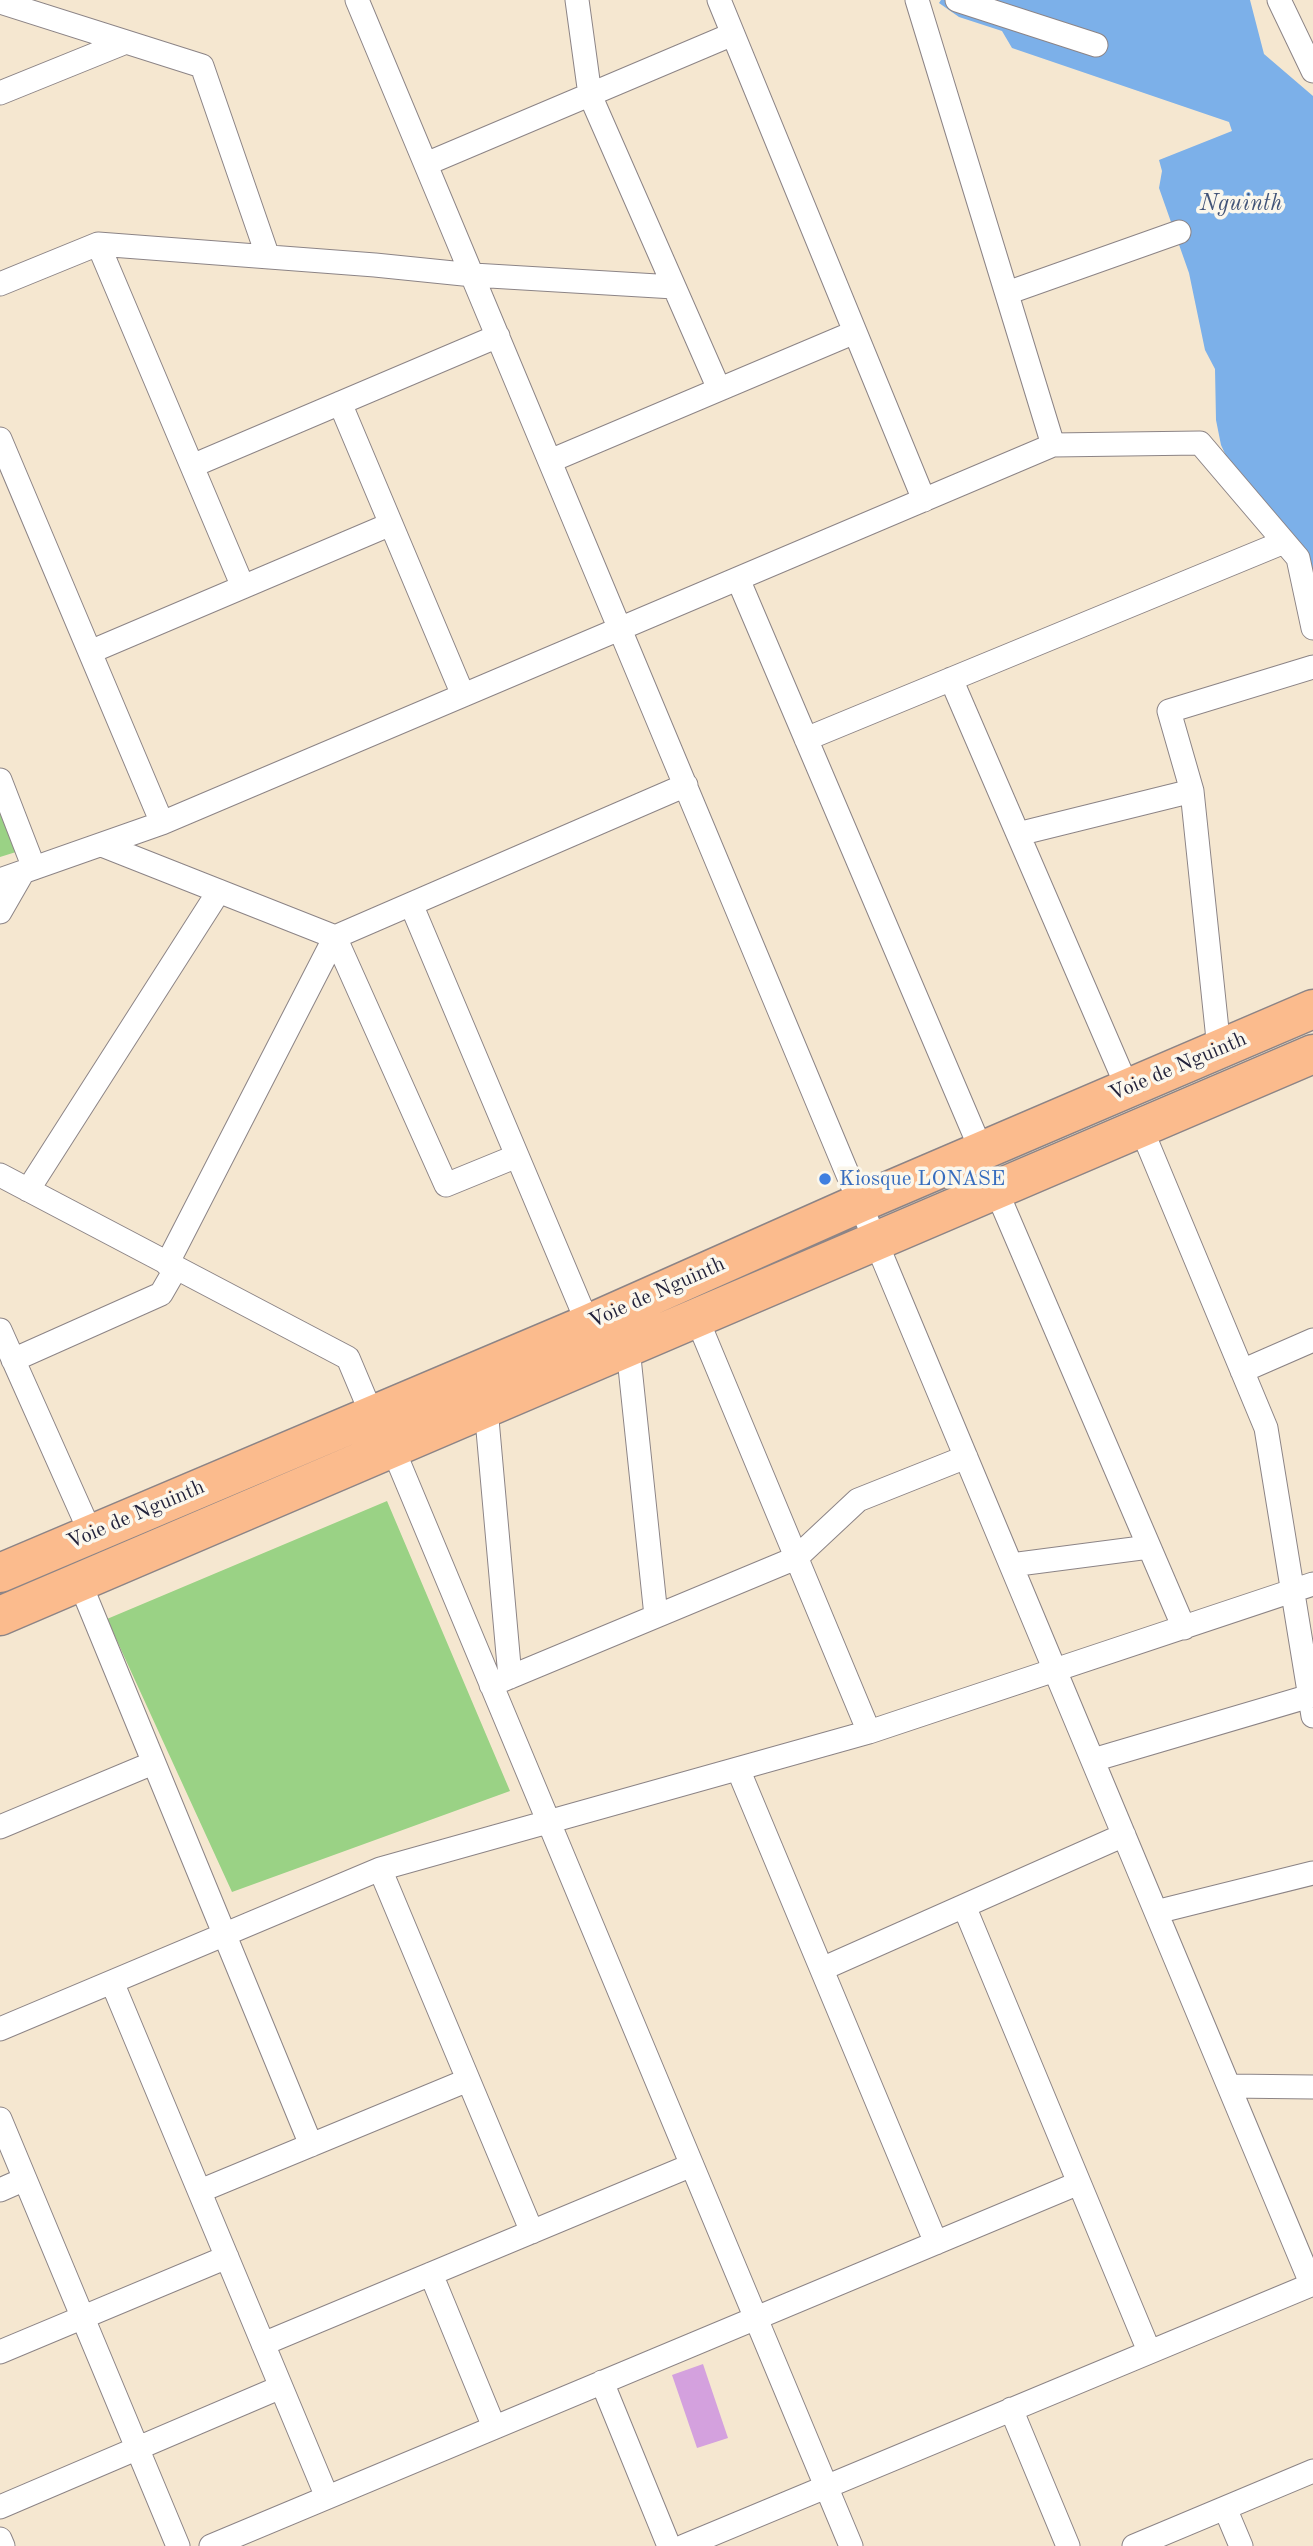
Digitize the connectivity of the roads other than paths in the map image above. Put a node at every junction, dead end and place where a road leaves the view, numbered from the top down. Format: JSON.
{"nodes":[{"id":1,"x":577,"y":0,"type":"edge"},
{"id":2,"x":719,"y":0,"type":"edge"},
{"id":3,"x":917,"y":0,"type":"edge"},
{"id":4,"x":957,"y":0,"type":"edge"},
{"id":5,"x":1279,"y":0,"type":"edge"},
{"id":6,"x":359,"y":1,"type":"edge"},
{"id":7,"x":0,"y":2,"type":"edge"},
{"id":8,"x":733,"y":34,"type":"junction"},
{"id":9,"x":126,"y":42,"type":"junction"},
{"id":10,"x":1096,"y":45,"type":"dead end"},
{"id":11,"x":1313,"y":71,"type":"edge"},
{"id":12,"x":0,"y":93,"type":"edge"},
{"id":13,"x":590,"y":95,"type":"junction"},
{"id":14,"x":426,"y":164,"type":"junction"},
{"id":15,"x":1179,"y":232,"type":"dead end"},
{"id":16,"x":97,"y":244,"type":"junction"},
{"id":17,"x":268,"y":257,"type":"junction"},
{"id":18,"x":473,"y":275,"type":"junction"},
{"id":19,"x":0,"y":284,"type":"edge"},
{"id":20,"x":674,"y":286,"type":"junction"},
{"id":21,"x":1007,"y":293,"type":"junction"},
{"id":22,"x":855,"y":332,"type":"junction"},
{"id":23,"x":498,"y":336,"type":"junction"},
{"id":24,"x":719,"y":389,"type":"junction"},
{"id":25,"x":340,"y":403,"type":"junction"},
{"id":26,"x":0,"y":439,"type":"edge"},
{"id":27,"x":1053,"y":445,"type":"junction"},
{"id":28,"x":550,"y":461,"type":"junction"},
{"id":29,"x":192,"y":466,"type":"junction"},
{"id":30,"x":7,"y":473,"type":"edge"},
{"id":31,"x":924,"y":500,"type":"junction"},
{"id":32,"x":391,"y":524,"type":"junction"},
{"id":33,"x":1284,"y":542,"type":"junction"},
{"id":34,"x":738,"y":579,"type":"junction"},
{"id":35,"x":243,"y":587,"type":"junction"},
{"id":36,"x":620,"y":628,"type":"junction"},
{"id":37,"x":1313,"y":628,"type":"edge"},
{"id":38,"x":90,"y":652,"type":"junction"},
{"id":39,"x":1313,"y":667,"type":"edge"},
{"id":40,"x":951,"y":679,"type":"junction"},
{"id":41,"x":463,"y":695,"type":"junction"},
{"id":42,"x":806,"y":738,"type":"junction"},
{"id":43,"x":0,"y":780,"type":"edge"},
{"id":44,"x":685,"y":785,"type":"junction"},
{"id":45,"x":1192,"y":791,"type":"junction"},
{"id":46,"x":162,"y":823,"type":"junction"},
{"id":47,"x":1018,"y":834,"type":"junction"},
{"id":48,"x":102,"y":845,"type":"junction"},
{"id":49,"x":28,"y":870,"type":"junction"},
{"id":50,"x":0,"y":880,"type":"edge"},
{"id":51,"x":219,"y":891,"type":"junction"},
{"id":52,"x":411,"y":904,"type":"junction"},
{"id":53,"x":0,"y":912,"type":"edge"},
{"id":54,"x":335,"y":937,"type":"junction"},
{"id":55,"x":1313,"y":1009,"type":"edge"},
{"id":56,"x":1219,"y":1049,"type":"junction"},
{"id":57,"x":1313,"y":1054,"type":"edge"},
{"id":58,"x":1128,"y":1089,"type":"junction"},
{"id":59,"x":1141,"y":1128,"type":"junction"},
{"id":60,"x":982,"y":1152,"type":"junction"},
{"id":61,"x":517,"y":1156,"type":"junction"},
{"id":62,"x":0,"y":1175,"type":"edge"},
{"id":63,"x":28,"y":1190,"type":"junction"},
{"id":64,"x":996,"y":1190,"type":"junction"},
{"id":65,"x":860,"y":1203,"type":"junction"},
{"id":66,"x":876,"y":1242,"type":"junction"},
{"id":67,"x":172,"y":1266,"type":"junction"},
{"id":68,"x":697,"y":1319,"type":"junction"},
{"id":69,"x":588,"y":1324,"type":"junction"},
{"id":70,"x":0,"y":1330,"type":"edge"},
{"id":71,"x":1313,"y":1340,"type":"edge"},
{"id":72,"x":628,"y":1348,"type":"junction"},
{"id":73,"x":13,"y":1360,"type":"junction"},
{"id":74,"x":1242,"y":1371,"type":"junction"},
{"id":75,"x":486,"y":1408,"type":"junction"},
{"id":76,"x":372,"y":1415,"type":"junction"},
{"id":77,"x":393,"y":1449,"type":"junction"},
{"id":78,"x":966,"y":1457,"type":"junction"},
{"id":79,"x":91,"y":1534,"type":"junction"},
{"id":80,"x":1149,"y":1547,"type":"junction"},
{"id":81,"x":796,"y":1558,"type":"junction"},
{"id":82,"x":1011,"y":1565,"type":"junction"},
{"id":83,"x":0,"y":1573,"type":"edge"},
{"id":84,"x":80,"y":1583,"type":"junction"},
{"id":85,"x":1303,"y":1588,"type":"edge"},
{"id":86,"x":0,"y":1616,"type":"edge"},
{"id":87,"x":656,"y":1616,"type":"junction"},
{"id":88,"x":1184,"y":1628,"type":"junction"},
{"id":89,"x":1055,"y":1671,"type":"junction"},
{"id":90,"x":500,"y":1681,"type":"junction"},
{"id":91,"x":1311,"y":1706,"type":"edge"},
{"id":92,"x":869,"y":1732,"type":"junction"},
{"id":93,"x":1093,"y":1760,"type":"junction"},
{"id":94,"x":153,"y":1763,"type":"junction"},
{"id":95,"x":738,"y":1769,"type":"junction"},
{"id":96,"x":548,"y":1822,"type":"junction"},
{"id":97,"x":0,"y":1826,"type":"edge"},
{"id":98,"x":1124,"y":1835,"type":"junction"},
{"id":99,"x":380,"y":1869,"type":"junction"},
{"id":100,"x":1313,"y":1873,"type":"edge"},
{"id":101,"x":964,"y":1906,"type":"junction"},
{"id":102,"x":1156,"y":1912,"type":"junction"},
{"id":103,"x":223,"y":1935,"type":"junction"},
{"id":104,"x":822,"y":1969,"type":"junction"},
{"id":105,"x":112,"y":1982,"type":"junction"},
{"id":106,"x":0,"y":2029,"type":"edge"},
{"id":107,"x":468,"y":2080,"type":"junction"},
{"id":108,"x":1229,"y":2086,"type":"junction"},
{"id":109,"x":1313,"y":2087,"type":"edge"},
{"id":110,"x":0,"y":2119,"type":"edge"},
{"id":111,"x":311,"y":2145,"type":"junction"},
{"id":112,"x":692,"y":2165,"type":"junction"},
{"id":113,"x":25,"y":2179,"type":"junction"},
{"id":114,"x":1079,"y":2183,"type":"junction"},
{"id":115,"x":0,"y":2190,"type":"edge"},
{"id":116,"x":200,"y":2191,"type":"junction"},
{"id":117,"x":532,"y":2232,"type":"junction"},
{"id":118,"x":936,"y":2242,"type":"junction"},
{"id":119,"x":227,"y":2257,"type":"junction"},
{"id":120,"x":431,"y":2274,"type":"junction"},
{"id":121,"x":1312,"y":2283,"type":"edge"},
{"id":122,"x":83,"y":2318,"type":"junction"},
{"id":123,"x":756,"y":2318,"type":"junction"},
{"id":124,"x":264,"y":2344,"type":"junction"},
{"id":125,"x":1149,"y":2351,"type":"junction"},
{"id":126,"x":0,"y":2352,"type":"edge"},
{"id":127,"x":602,"y":2382,"type":"junction"},
{"id":128,"x":281,"y":2387,"type":"junction"},
{"id":129,"x":1011,"y":2409,"type":"junction"},
{"id":130,"x":494,"y":2427,"type":"junction"},
{"id":131,"x":137,"y":2448,"type":"junction"},
{"id":132,"x":1313,"y":2471,"type":"edge"},
{"id":133,"x":826,"y":2487,"type":"junction"},
{"id":134,"x":327,"y":2497,"type":"junction"},
{"id":135,"x":0,"y":2507,"type":"edge"},
{"id":136,"x":1225,"y":2508,"type":"junction"},
{"id":137,"x":0,"y":2539,"type":"edge"},
{"id":138,"x":3,"y":2546,"type":"edge"},
{"id":139,"x":178,"y":2546,"type":"edge"},
{"id":140,"x":211,"y":2546,"type":"edge"},
{"id":141,"x":669,"y":2546,"type":"edge"},
{"id":142,"x":684,"y":2546,"type":"edge"},
{"id":143,"x":850,"y":2546,"type":"edge"},
{"id":144,"x":1068,"y":2546,"type":"edge"},
{"id":145,"x":1134,"y":2546,"type":"edge"},
{"id":146,"x":1241,"y":2546,"type":"edge"}],
"edges":[{"from":1,"to":13,"type":"street"},
{"from":2,"to":8,"type":"street"},
{"from":3,"to":21,"type":"street"},
{"from":4,"to":10,"type":"street"},
{"from":5,"to":11,"type":"street"},
{"from":6,"to":14,"type":"street"},
{"from":7,"to":9,"type":"street"},
{"from":8,"to":13,"type":"street"},
{"from":8,"to":22,"type":"street"},
{"from":9,"to":12,"type":"street"},
{"from":9,"to":17,"type":"street"},
{"from":13,"to":14,"type":"street"},
{"from":13,"to":20,"type":"street"},
{"from":14,"to":18,"type":"street"},
{"from":15,"to":21,"type":"street"},
{"from":16,"to":17,"type":"street"},
{"from":16,"to":19,"type":"street"},
{"from":16,"to":29,"type":"street"},
{"from":17,"to":18,"type":"street"},
{"from":18,"to":20,"type":"street"},
{"from":18,"to":23,"type":"street"},
{"from":20,"to":24,"type":"street"},
{"from":21,"to":27,"type":"street"},
{"from":22,"to":24,"type":"street"},
{"from":22,"to":31,"type":"street"},
{"from":23,"to":25,"type":"street"},
{"from":23,"to":28,"type":"street"},
{"from":24,"to":28,"type":"street"},
{"from":25,"to":29,"type":"street"},
{"from":25,"to":32,"type":"street"},
{"from":26,"to":30,"type":"street"},
{"from":27,"to":31,"type":"street"},
{"from":27,"to":33,"type":"street"},
{"from":28,"to":36,"type":"street"},
{"from":29,"to":35,"type":"street"},
{"from":30,"to":38,"type":"street"},
{"from":31,"to":34,"type":"street"},
{"from":32,"to":35,"type":"street"},
{"from":32,"to":41,"type":"street"},
{"from":33,"to":37,"type":"street"},
{"from":33,"to":40,"type":"street"},
{"from":34,"to":36,"type":"street"},
{"from":34,"to":42,"type":"street"},
{"from":35,"to":38,"type":"street"},
{"from":36,"to":41,"type":"street"},
{"from":36,"to":44,"type":"street"},
{"from":38,"to":46,"type":"street"},
{"from":39,"to":45,"type":"street"},
{"from":40,"to":42,"type":"street"},
{"from":40,"to":47,"type":"street"},
{"from":41,"to":46,"type":"street"},
{"from":42,"to":60,"type":"street"},
{"from":43,"to":49,"type":"street"},
{"from":44,"to":52,"type":"street"},
{"from":44,"to":65,"type":"street"},
{"from":45,"to":47,"type":"street"},
{"from":45,"to":56,"type":"street"},
{"from":46,"to":48,"type":"street"},
{"from":47,"to":58,"type":"street"},
{"from":48,"to":49,"type":"street"},
{"from":48,"to":51,"type":"street"},
{"from":49,"to":50,"type":"street"},
{"from":49,"to":53,"type":"street"},
{"from":51,"to":54,"type":"street"},
{"from":51,"to":63,"type":"street"},
{"from":52,"to":54,"type":"street"},
{"from":52,"to":61,"type":"street"},
{"from":54,"to":61,"type":"street"},
{"from":54,"to":67,"type":"street"},
{"from":55,"to":56,"type":"highway","name":"Voie de Nguinth"},
{"from":56,"to":58,"type":"highway","name":"Voie de Nguinth"},
{"from":57,"to":59,"type":"highway","name":"Voie de Nguinth"},
{"from":58,"to":60,"type":"highway","name":"Voie de Nguinth"},
{"from":59,"to":64,"type":"highway","name":"Voie de Nguinth"},
{"from":59,"to":74,"type":"street"},
{"from":60,"to":65,"type":"highway","name":"Voie de Nguinth"},
{"from":61,"to":69,"type":"street"},
{"from":62,"to":63,"type":"street"},
{"from":63,"to":67,"type":"street"},
{"from":64,"to":66,"type":"highway","name":"Voie de Nguinth"},
{"from":64,"to":80,"type":"street"},
{"from":65,"to":66,"type":"street"},
{"from":65,"to":69,"type":"highway","name":"Voie de Nguinth"},
{"from":66,"to":68,"type":"highway","name":"Voie de Nguinth"},
{"from":66,"to":78,"type":"street"},
{"from":67,"to":73,"type":"street"},
{"from":67,"to":76,"type":"street"},
{"from":68,"to":72,"type":"highway","name":"Voie de Nguinth"},
{"from":68,"to":81,"type":"street"},
{"from":69,"to":76,"type":"highway","name":"Voie de Nguinth"},
{"from":70,"to":73,"type":"street"},
{"from":71,"to":74,"type":"street"},
{"from":72,"to":75,"type":"highway","name":"Voie de Nguinth"},
{"from":72,"to":87,"type":"street"},
{"from":73,"to":79,"type":"street"},
{"from":74,"to":85,"type":"street"},
{"from":75,"to":77,"type":"highway","name":"Voie de Nguinth"},
{"from":75,"to":90,"type":"street"},
{"from":76,"to":79,"type":"highway","name":"Voie de Nguinth"},
{"from":77,"to":84,"type":"highway","name":"Voie de Nguinth"},
{"from":77,"to":90,"type":"street"},
{"from":78,"to":81,"type":"street"},
{"from":78,"to":82,"type":"street"},
{"from":79,"to":83,"type":"highway","name":"Voie de Nguinth"},
{"from":80,"to":82,"type":"street"},
{"from":80,"to":88,"type":"street"},
{"from":81,"to":87,"type":"street"},
{"from":81,"to":92,"type":"street"},
{"from":82,"to":89,"type":"street"},
{"from":84,"to":86,"type":"highway","name":"Voie de Nguinth"},
{"from":84,"to":94,"type":"street"},
{"from":85,"to":88,"type":"street"},
{"from":85,"to":91,"type":"street"},
{"from":87,"to":90,"type":"street"},
{"from":88,"to":89,"type":"street"},
{"from":89,"to":92,"type":"street"},
{"from":89,"to":93,"type":"street"},
{"from":90,"to":96,"type":"street"},
{"from":91,"to":93,"type":"street"},
{"from":92,"to":95,"type":"street"},
{"from":93,"to":98,"type":"street"},
{"from":94,"to":97,"type":"street"},
{"from":94,"to":103,"type":"street"},
{"from":95,"to":96,"type":"street"},
{"from":95,"to":104,"type":"street"},
{"from":96,"to":99,"type":"street"},
{"from":96,"to":112,"type":"street"},
{"from":98,"to":101,"type":"street"},
{"from":98,"to":102,"type":"street"},
{"from":99,"to":103,"type":"street"},
{"from":99,"to":107,"type":"street"},
{"from":100,"to":102,"type":"street"},
{"from":101,"to":104,"type":"street"},
{"from":101,"to":114,"type":"street"},
{"from":102,"to":108,"type":"street"},
{"from":103,"to":105,"type":"street"},
{"from":103,"to":111,"type":"street"},
{"from":104,"to":118,"type":"street"},
{"from":105,"to":106,"type":"street"},
{"from":105,"to":116,"type":"street"},
{"from":107,"to":111,"type":"street"},
{"from":107,"to":117,"type":"street"},
{"from":108,"to":109,"type":"street"},
{"from":108,"to":121,"type":"street"},
{"from":110,"to":113,"type":"street"},
{"from":111,"to":116,"type":"street"},
{"from":112,"to":117,"type":"street"},
{"from":112,"to":123,"type":"street"},
{"from":113,"to":115,"type":"street"},
{"from":113,"to":122,"type":"street"},
{"from":114,"to":118,"type":"street"},
{"from":114,"to":125,"type":"street"},
{"from":116,"to":119,"type":"street"},
{"from":117,"to":120,"type":"street"},
{"from":118,"to":123,"type":"street"},
{"from":119,"to":122,"type":"street"},
{"from":119,"to":124,"type":"street"},
{"from":120,"to":124,"type":"street"},
{"from":120,"to":130,"type":"street"},
{"from":121,"to":125,"type":"street"},
{"from":122,"to":126,"type":"street"},
{"from":122,"to":131,"type":"street"},
{"from":123,"to":127,"type":"street"},
{"from":123,"to":133,"type":"street"},
{"from":124,"to":128,"type":"street"},
{"from":125,"to":129,"type":"street"},
{"from":127,"to":130,"type":"street"},
{"from":127,"to":141,"type":"street"},
{"from":128,"to":131,"type":"street"},
{"from":128,"to":134,"type":"street"},
{"from":129,"to":133,"type":"street"},
{"from":129,"to":144,"type":"street"},
{"from":130,"to":134,"type":"street"},
{"from":131,"to":135,"type":"street"},
{"from":131,"to":139,"type":"street"},
{"from":132,"to":136,"type":"street"},
{"from":133,"to":142,"type":"street"},
{"from":133,"to":143,"type":"street"},
{"from":134,"to":140,"type":"street"},
{"from":136,"to":145,"type":"street"},
{"from":136,"to":146,"type":"street"},
{"from":137,"to":138,"type":"street"}]}
